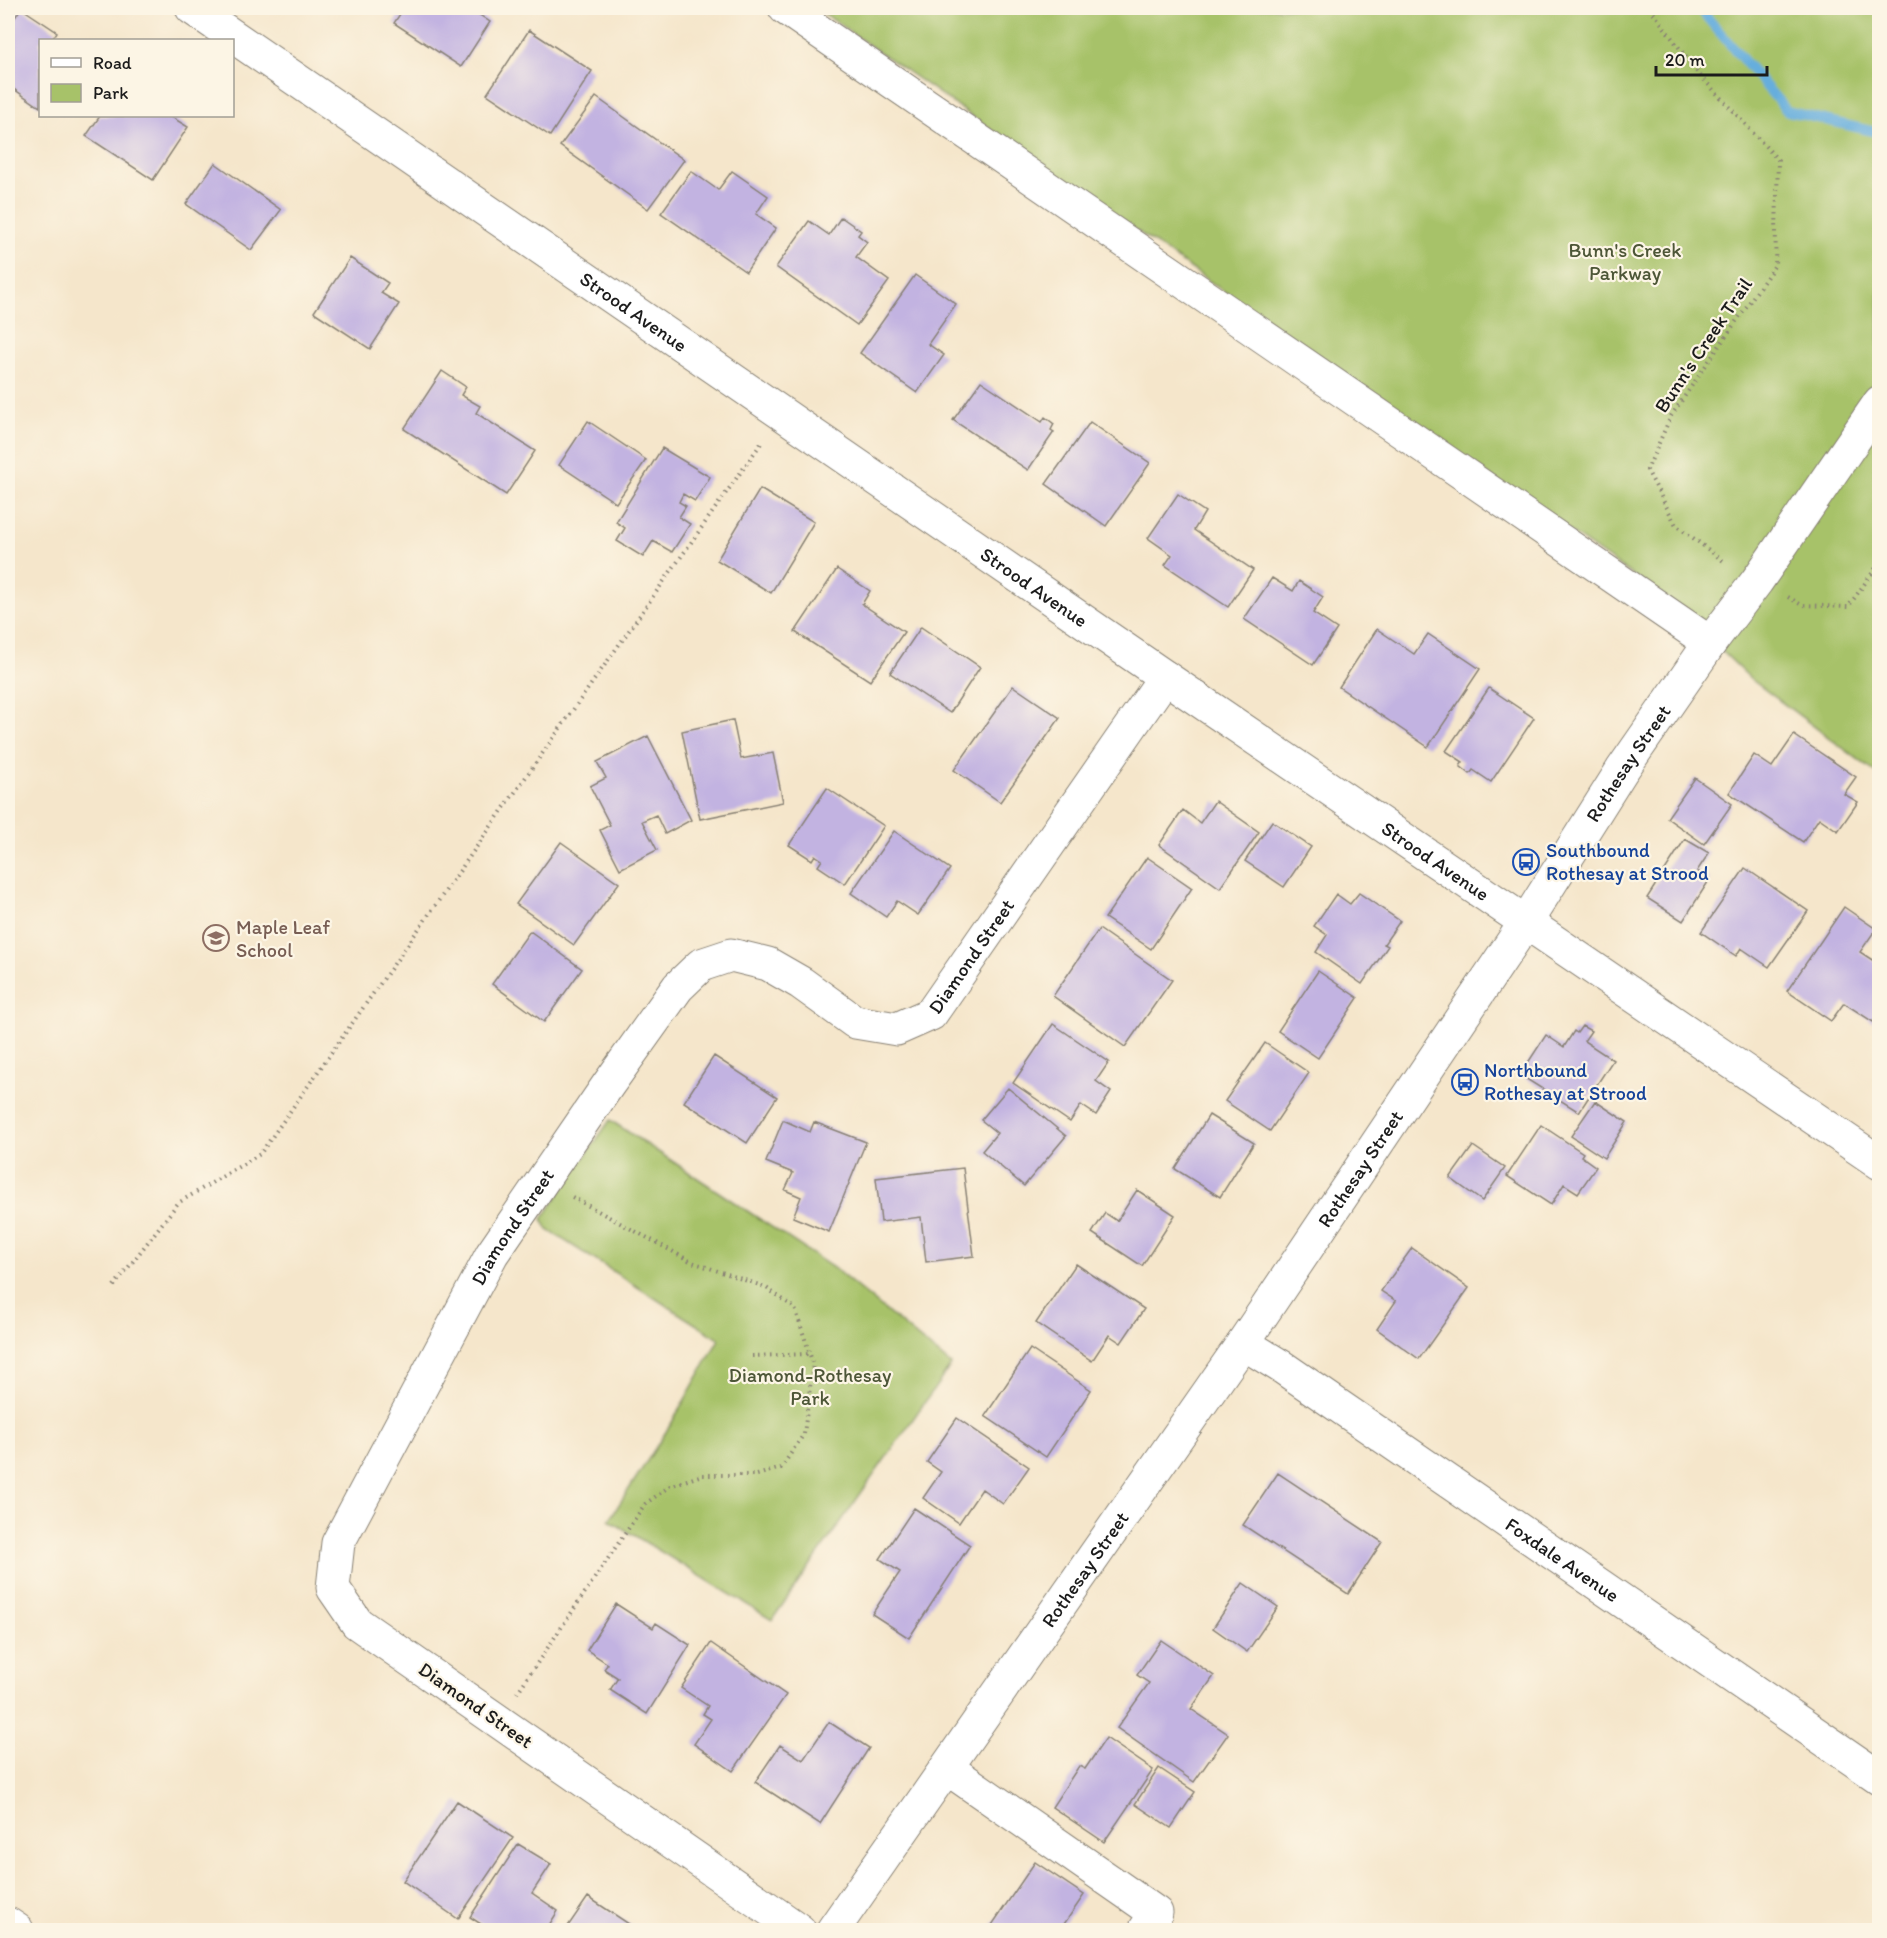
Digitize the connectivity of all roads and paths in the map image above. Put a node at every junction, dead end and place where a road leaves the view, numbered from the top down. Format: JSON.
{"nodes":[{"id":1,"x":192,"y":8,"type":"edge"},
{"id":2,"x":785,"y":8,"type":"edge"},
{"id":3,"x":1650,"y":8,"type":"edge"},
{"id":4,"x":1880,"y":402,"type":"edge"},
{"id":5,"x":782,"y":414,"type":"junction"},
{"id":6,"x":1880,"y":562,"type":"edge"},
{"id":7,"x":1757,"y":581,"type":"junction"},
{"id":8,"x":1710,"y":643,"type":"junction"},
{"id":9,"x":1165,"y":677,"type":"junction"},
{"id":10,"x":1526,"y":921,"type":"junction"},
{"id":11,"x":1880,"y":1162,"type":"edge"},
{"id":12,"x":542,"y":1181,"type":"junction"},
{"id":13,"x":114,"y":1286,"type":"dead end"},
{"id":14,"x":1244,"y":1343,"type":"junction"},
{"id":15,"x":810,"y":1354,"type":"junction"},
{"id":16,"x":752,"y":1356,"type":"dead end"},
{"id":17,"x":498,"y":1721,"type":"junction"},
{"id":18,"x":947,"y":1768,"type":"junction"},
{"id":19,"x":1880,"y":1778,"type":"edge"},
{"id":20,"x":8,"y":1924,"type":"edge"},
{"id":21,"x":17,"y":1930,"type":"edge"},
{"id":22,"x":799,"y":1930,"type":"edge"},
{"id":23,"x":833,"y":1930,"type":"edge"},
{"id":24,"x":1145,"y":1930,"type":"edge"}],
"edges":[{"from":1,"to":5,"type":"street","name":"Strood Avenue"},
{"from":2,"to":8,"type":"street"},
{"from":3,"to":7,"type":"path","name":"Bunn's Creek Trail"},
{"from":4,"to":7,"type":"street","name":"Rothesay Street"},
{"from":5,"to":9,"type":"street","name":"Strood Avenue"},
{"from":5,"to":13,"type":"path"},
{"from":6,"to":7,"type":"path","name":"Bunn's Creek Trail"},
{"from":7,"to":8,"type":"street","name":"Rothesay Street"},
{"from":8,"to":10,"type":"street","name":"Rothesay Street"},
{"from":9,"to":10,"type":"street","name":"Strood Avenue"},
{"from":9,"to":12,"type":"street","name":"Diamond Street"},
{"from":10,"to":11,"type":"street","name":"Strood Avenue"},
{"from":10,"to":14,"type":"street","name":"Rothesay Street"},
{"from":12,"to":15,"type":"path"},
{"from":12,"to":17,"type":"street","name":"Diamond Street"},
{"from":14,"to":18,"type":"street","name":"Rothesay Street"},
{"from":14,"to":19,"type":"street","name":"Foxdale Avenue"},
{"from":15,"to":16,"type":"path"},
{"from":15,"to":17,"type":"path"},
{"from":17,"to":22,"type":"street","name":"Diamond Street"},
{"from":18,"to":23,"type":"street","name":"Rothesay Street"},
{"from":18,"to":24,"type":"street"},
{"from":20,"to":21,"type":"street"}]}
